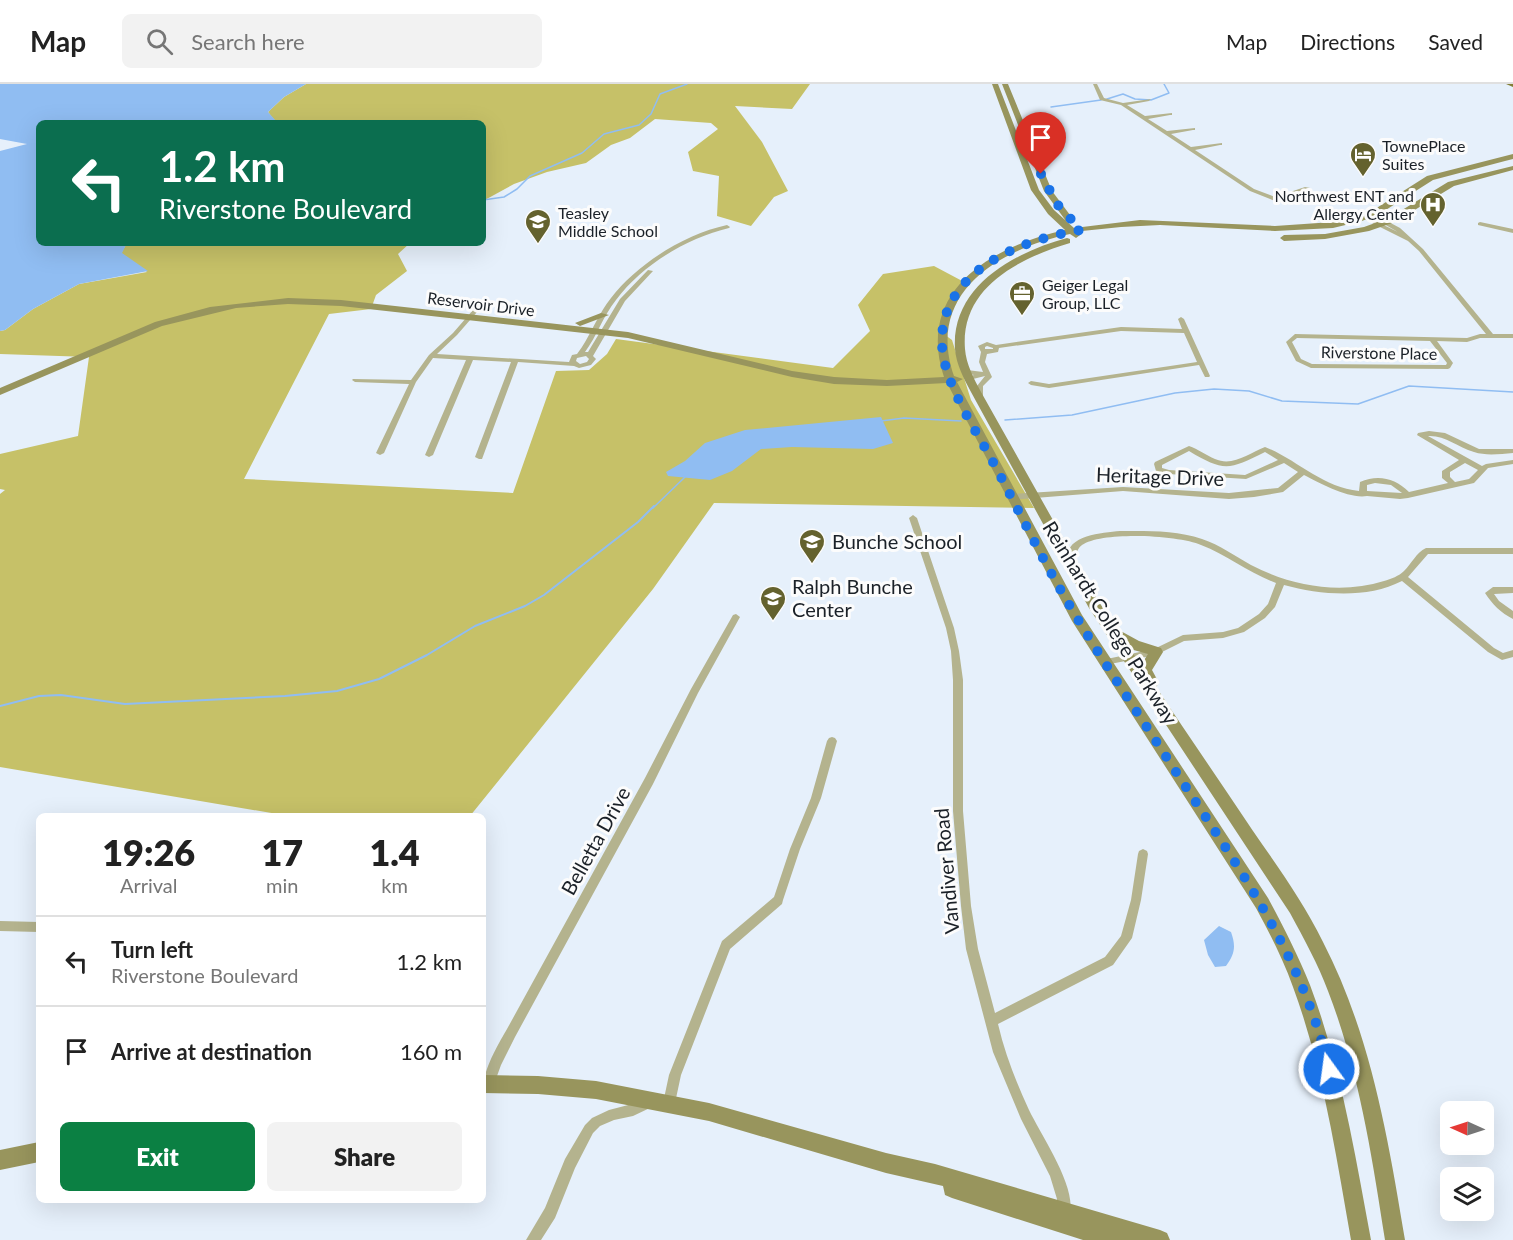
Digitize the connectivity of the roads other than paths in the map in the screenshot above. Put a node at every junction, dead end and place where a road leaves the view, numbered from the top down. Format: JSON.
{"nodes":[{"id":1,"x":995,"y":84,"type":"edge"},
{"id":2,"x":1005,"y":84,"type":"edge"},
{"id":3,"x":1095,"y":84,"type":"edge"},
{"id":4,"x":1149,"y":100,"type":"dead end"},
{"id":5,"x":1123,"y":104,"type":"junction"},
{"id":6,"x":1170,"y":114,"type":"dead end"},
{"id":7,"x":1144,"y":118,"type":"junction"},
{"id":8,"x":1193,"y":129,"type":"dead end"},
{"id":9,"x":1166,"y":133,"type":"junction"},
{"id":10,"x":1220,"y":144,"type":"dead end"},
{"id":11,"x":1190,"y":149,"type":"junction"},
{"id":12,"x":1513,"y":156,"type":"edge"},
{"id":13,"x":1513,"y":168,"type":"edge"},
{"id":14,"x":1307,"y":188,"type":"dead end"},
{"id":15,"x":1054,"y":215,"type":"junction"},
{"id":16,"x":1068,"y":218,"type":"junction"},
{"id":17,"x":1375,"y":219,"type":"junction"},
{"id":18,"x":1480,"y":224,"type":"dead end"},
{"id":19,"x":1108,"y":226,"type":"junction"},
{"id":20,"x":1513,"y":231,"type":"edge"},
{"id":21,"x":1080,"y":234,"type":"junction"},
{"id":22,"x":1049,"y":237,"type":"junction"},
{"id":23,"x":471,"y":316,"type":"junction"},
{"id":24,"x":1180,"y":319,"type":"dead end"},
{"id":25,"x":601,"y":326,"type":"junction"},
{"id":26,"x":1186,"y":331,"type":"junction"},
{"id":27,"x":619,"y":334,"type":"junction"},
{"id":28,"x":1490,"y":335,"type":"junction"},
{"id":29,"x":1513,"y":336,"type":"edge"},
{"id":30,"x":1432,"y":339,"type":"junction"},
{"id":31,"x":942,"y":342,"type":"junction"},
{"id":32,"x":595,"y":344,"type":"junction"},
{"id":33,"x":580,"y":354,"type":"junction"},
{"id":34,"x":590,"y":355,"type":"junction"},
{"id":35,"x":430,"y":356,"type":"junction"},
{"id":36,"x":470,"y":360,"type":"junction"},
{"id":37,"x":515,"y":360,"type":"junction"},
{"id":38,"x":573,"y":361,"type":"junction"},
{"id":39,"x":1201,"y":363,"type":"junction"},
{"id":40,"x":987,"y":374,"type":"junction"},
{"id":41,"x":968,"y":375,"type":"junction"},
{"id":42,"x":1207,"y":376,"type":"dead end"},
{"id":43,"x":949,"y":377,"type":"junction"},
{"id":44,"x":910,"y":379,"type":"junction"},
{"id":45,"x":355,"y":381,"type":"dead end"},
{"id":46,"x":413,"y":382,"type":"junction"},
{"id":47,"x":1031,"y":383,"type":"dead end"},
{"id":48,"x":0,"y":386,"type":"edge"},
{"id":49,"x":0,"y":392,"type":"edge"},
{"id":50,"x":981,"y":401,"type":"junction"},
{"id":51,"x":964,"y":406,"type":"junction"},
{"id":52,"x":1513,"y":451,"type":"edge"},
{"id":53,"x":380,"y":453,"type":"dead end"},
{"id":54,"x":429,"y":455,"type":"dead end"},
{"id":55,"x":479,"y":457,"type":"dead end"},
{"id":56,"x":1285,"y":460,"type":"junction"},
{"id":57,"x":1464,"y":460,"type":"junction"},
{"id":58,"x":1513,"y":462,"type":"edge"},
{"id":59,"x":1482,"y":469,"type":"junction"},
{"id":60,"x":1303,"y":472,"type":"junction"},
{"id":61,"x":1453,"y":484,"type":"junction"},
{"id":62,"x":1032,"y":495,"type":"junction"},
{"id":63,"x":1364,"y":495,"type":"junction"},
{"id":64,"x":1408,"y":495,"type":"junction"},
{"id":65,"x":1010,"y":496,"type":"junction"},
{"id":66,"x":914,"y":518,"type":"dead end"},
{"id":67,"x":1513,"y":551,"type":"edge"},
{"id":68,"x":1071,"y":566,"type":"junction"},
{"id":69,"x":1403,"y":577,"type":"junction"},
{"id":70,"x":1281,"y":581,"type":"junction"},
{"id":71,"x":1513,"y":590,"type":"edge"},
{"id":72,"x":1513,"y":616,"type":"edge"},
{"id":73,"x":736,"y":617,"type":"dead end"},
{"id":74,"x":1110,"y":628,"type":"junction"},
{"id":75,"x":1156,"y":652,"type":"junction"},
{"id":76,"x":1513,"y":653,"type":"edge"},
{"id":77,"x":1128,"y":658,"type":"junction"},
{"id":78,"x":1105,"y":662,"type":"junction"},
{"id":79,"x":1176,"y":730,"type":"junction"},
{"id":80,"x":832,"y":741,"type":"dead end"},
{"id":81,"x":1143,"y":854,"type":"dead end"},
{"id":82,"x":0,"y":926,"type":"edge"},
{"id":83,"x":36,"y":927,"type":"edge"},
{"id":84,"x":991,"y":1021,"type":"junction"},
{"id":85,"x":486,"y":1083,"type":"edge"},
{"id":86,"x":662,"y":1101,"type":"junction"},
{"id":87,"x":36,"y":1153,"type":"edge"},
{"id":88,"x":0,"y":1160,"type":"edge"},
{"id":89,"x":886,"y":1163,"type":"junction"},
{"id":90,"x":1064,"y":1211,"type":"junction"},
{"id":91,"x":1098,"y":1237,"type":"edge"},
{"id":92,"x":533,"y":1240,"type":"edge"},
{"id":93,"x":1160,"y":1240,"type":"edge"},
{"id":94,"x":1361,"y":1240,"type":"edge"},
{"id":95,"x":1395,"y":1240,"type":"edge"}],
"edges":[{"from":1,"to":15,"type":"street"},
{"from":2,"to":16,"type":"street"},
{"from":3,"to":5,"type":"street"},
{"from":4,"to":5,"type":"street"},
{"from":5,"to":7,"type":"street"},
{"from":6,"to":7,"type":"street"},
{"from":7,"to":9,"type":"street"},
{"from":8,"to":9,"type":"street"},
{"from":9,"to":11,"type":"street"},
{"from":10,"to":11,"type":"street"},
{"from":11,"to":14,"type":"street"},
{"from":12,"to":17,"type":"street","name":"Reinhardt College Parkway"},
{"from":13,"to":17,"type":"street","name":"Reinhardt College Parkway"},
{"from":15,"to":21,"type":"street"},
{"from":15,"to":22,"type":"street"},
{"from":16,"to":19,"type":"street"},
{"from":16,"to":21,"type":"street"},
{"from":17,"to":19,"type":"street","name":"Reinhardt College Parkway"},
{"from":17,"to":21,"type":"street","name":"Reinhardt College Parkway"},
{"from":17,"to":28,"type":"street"},
{"from":18,"to":20,"type":"street"},
{"from":19,"to":21,"type":"street","name":"Reinhardt College Parkway"},
{"from":21,"to":22,"type":"street","name":"Reinhardt College Parkway"},
{"from":21,"to":41,"type":"street","name":"Reinhardt College Parkway"},
{"from":22,"to":31,"type":"street","name":"Reinhardt College Parkway"},
{"from":23,"to":25,"type":"street","name":"Reservoir Drive"},
{"from":23,"to":25,"type":"street","name":"Reservoir Drive"},
{"from":23,"to":35,"type":"street"},
{"from":23,"to":48,"type":"street","name":"Reservoir Drive"},
{"from":23,"to":49,"type":"street","name":"Reservoir Drive"},
{"from":24,"to":26,"type":"street"},
{"from":25,"to":25,"type":"street"},
{"from":25,"to":27,"type":"street","name":"Reservoir Drive"},
{"from":25,"to":32,"type":"street"},
{"from":25,"to":33,"type":"street"},
{"from":25,"to":44,"type":"street","name":"Reservoir Drive"},
{"from":26,"to":39,"type":"street"},
{"from":26,"to":40,"type":"street"},
{"from":27,"to":32,"type":"street"},
{"from":27,"to":44,"type":"street","name":"Reservoir Drive"},
{"from":28,"to":29,"type":"street","name":"Riverstone Place"},
{"from":28,"to":30,"type":"street","name":"Riverstone Place"},
{"from":30,"to":30,"type":"street","name":"Riverstone Place"},
{"from":31,"to":43,"type":"street","name":"Reinhardt College Parkway"},
{"from":31,"to":44,"type":"street"},
{"from":32,"to":34,"type":"street"},
{"from":33,"to":34,"type":"street"},
{"from":33,"to":38,"type":"street"},
{"from":34,"to":38,"type":"street"},
{"from":35,"to":36,"type":"street"},
{"from":35,"to":46,"type":"street"},
{"from":36,"to":37,"type":"street"},
{"from":36,"to":54,"type":"street"},
{"from":37,"to":38,"type":"street"},
{"from":37,"to":55,"type":"street"},
{"from":39,"to":42,"type":"street"},
{"from":39,"to":47,"type":"street"},
{"from":40,"to":41,"type":"street"},
{"from":40,"to":50,"type":"street"},
{"from":41,"to":43,"type":"street","name":"Reservoir Drive"},
{"from":41,"to":50,"type":"street","name":"Reinhardt College Parkway"},
{"from":43,"to":44,"type":"street","name":"Reservoir Drive"},
{"from":43,"to":51,"type":"street","name":"Reinhardt College Parkway"},
{"from":44,"to":51,"type":"street"},
{"from":45,"to":46,"type":"street"},
{"from":46,"to":53,"type":"street"},
{"from":50,"to":62,"type":"street","name":"Reinhardt College Parkway"},
{"from":51,"to":65,"type":"street","name":"Reinhardt College Parkway"},
{"from":52,"to":57,"type":"street"},
{"from":56,"to":56,"type":"street"},
{"from":56,"to":60,"type":"street"},
{"from":57,"to":59,"type":"street"},
{"from":57,"to":61,"type":"street"},
{"from":58,"to":59,"type":"street"},
{"from":59,"to":61,"type":"street"},
{"from":60,"to":62,"type":"street","name":"Heritage Drive"},
{"from":60,"to":63,"type":"street"},
{"from":61,"to":64,"type":"street"},
{"from":62,"to":65,"type":"street","name":"Heritage Drive"},
{"from":62,"to":68,"type":"street","name":"Reinhardt College Parkway"},
{"from":63,"to":64,"type":"street"},
{"from":63,"to":64,"type":"street"},
{"from":65,"to":78,"type":"street","name":"Reinhardt College Parkway"},
{"from":66,"to":84,"type":"street","name":"Vandiver Road"},
{"from":67,"to":69,"type":"street"},
{"from":68,"to":70,"type":"street"},
{"from":68,"to":74,"type":"street","name":"Reinhardt College Parkway"},
{"from":69,"to":70,"type":"street"},
{"from":69,"to":76,"type":"street"},
{"from":70,"to":75,"type":"street"},
{"from":71,"to":72,"type":"street"},
{"from":73,"to":85,"type":"street","name":"Belletta Drive"},
{"from":74,"to":75,"type":"street"},
{"from":74,"to":77,"type":"street","name":"Reinhardt College Parkway"},
{"from":75,"to":77,"type":"street"},
{"from":75,"to":79,"type":"street"},
{"from":77,"to":78,"type":"street"},
{"from":77,"to":79,"type":"street","name":"Reinhardt College Parkway"},
{"from":78,"to":94,"type":"street","name":"Reinhardt College Parkway"},
{"from":79,"to":95,"type":"street","name":"Reinhardt College Parkway"},
{"from":80,"to":86,"type":"street"},
{"from":81,"to":84,"type":"street"},
{"from":82,"to":83,"type":"street"},
{"from":84,"to":90,"type":"street","name":"Vandiver Road"},
{"from":85,"to":86,"type":"street"},
{"from":86,"to":89,"type":"street"},
{"from":86,"to":92,"type":"street"},
{"from":87,"to":88,"type":"street"},
{"from":89,"to":90,"type":"street"},
{"from":89,"to":91,"type":"street"},
{"from":90,"to":93,"type":"street"}]}
